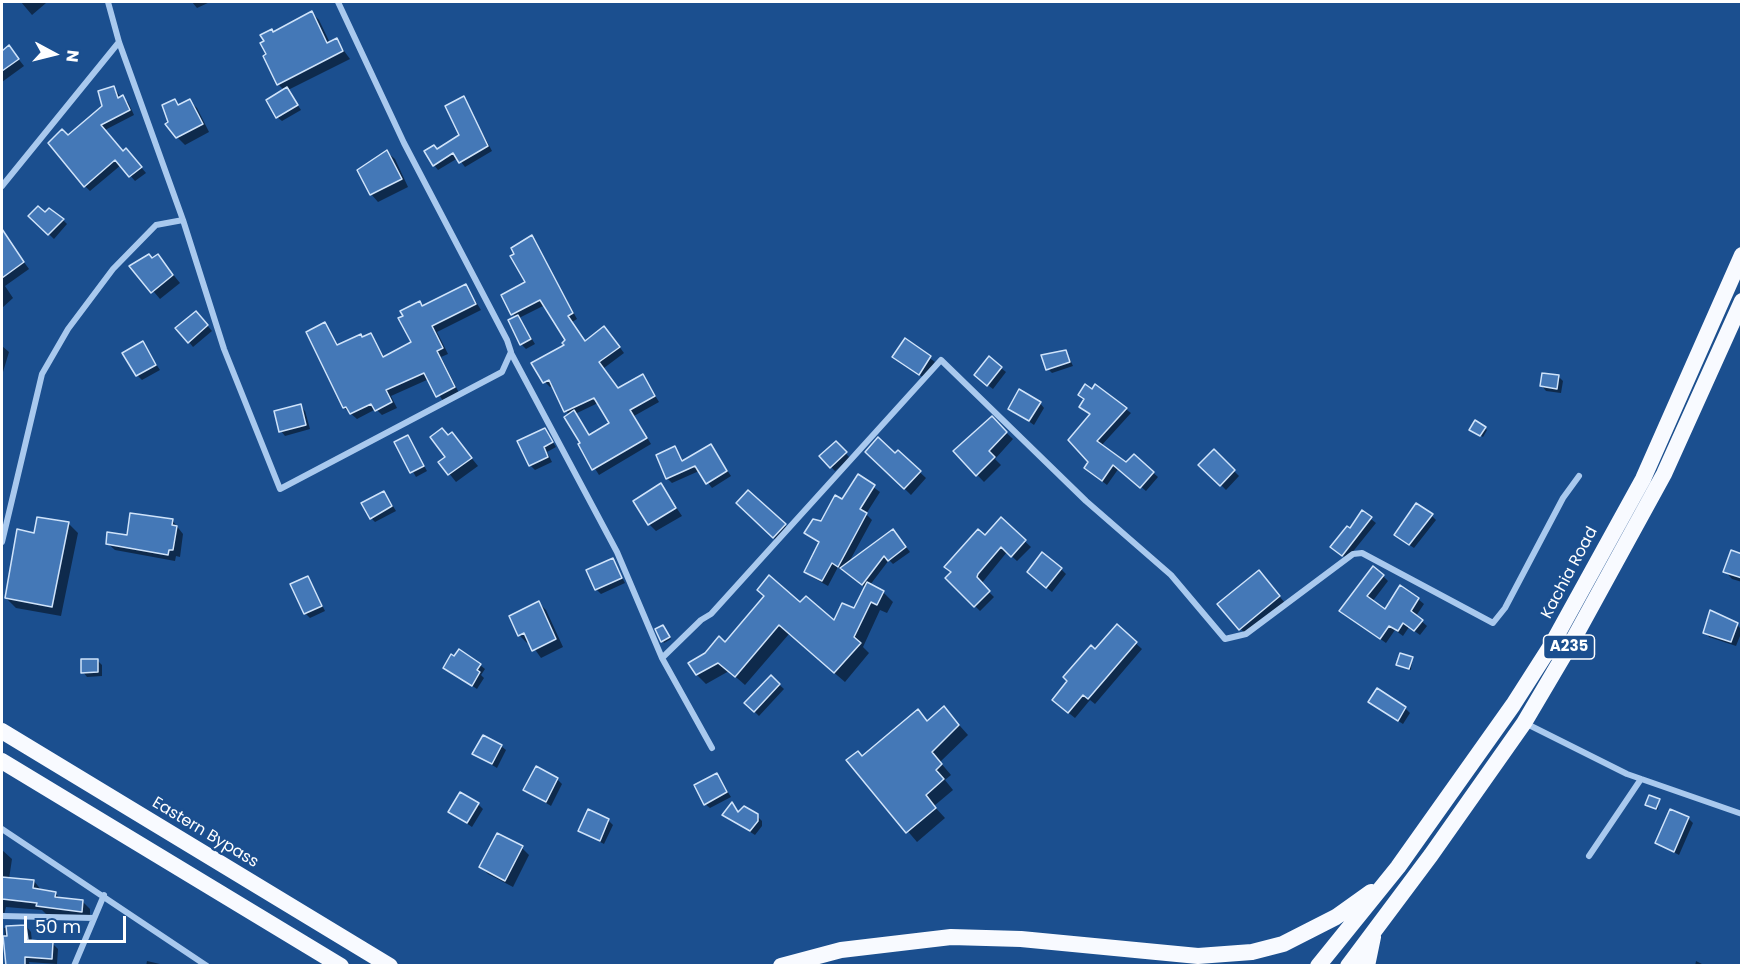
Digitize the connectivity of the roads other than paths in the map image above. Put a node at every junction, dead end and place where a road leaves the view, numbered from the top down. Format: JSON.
{"nodes":[{"id":1,"x":108,"y":2,"type":"edge"},
{"id":2,"x":338,"y":2,"type":"edge"},
{"id":3,"x":119,"y":42,"type":"junction"},
{"id":4,"x":2,"y":186,"type":"edge"},
{"id":5,"x":183,"y":220,"type":"junction"},
{"id":6,"x":1742,"y":255,"type":"edge"},
{"id":7,"x":1742,"y":301,"type":"edge"},
{"id":8,"x":511,"y":352,"type":"junction"},
{"id":9,"x":1579,"y":476,"type":"dead end"},
{"id":10,"x":2,"y":542,"type":"edge"},
{"id":11,"x":662,"y":658,"type":"junction"},
{"id":12,"x":1524,"y":723,"type":"junction"},
{"id":13,"x":2,"y":731,"type":"edge"},
{"id":14,"x":712,"y":748,"type":"dead end"},
{"id":15,"x":2,"y":761,"type":"edge"},
{"id":16,"x":1641,"y":779,"type":"junction"},
{"id":17,"x":1742,"y":814,"type":"edge"},
{"id":18,"x":2,"y":828,"type":"edge"},
{"id":19,"x":1589,"y":856,"type":"dead end"},
{"id":20,"x":1394,"y":872,"type":"junction"},
{"id":21,"x":1414,"y":879,"type":"junction"},
{"id":22,"x":104,"y":894,"type":"junction"},
{"id":23,"x":2,"y":916,"type":"edge"},
{"id":24,"x":94,"y":918,"type":"junction"},
{"id":25,"x":1373,"y":934,"type":"junction"},
{"id":26,"x":74,"y":966,"type":"edge"},
{"id":27,"x":207,"y":966,"type":"edge"},
{"id":28,"x":341,"y":966,"type":"edge"},
{"id":29,"x":390,"y":966,"type":"edge"},
{"id":30,"x":781,"y":966,"type":"edge"},
{"id":31,"x":1318,"y":966,"type":"edge"},
{"id":32,"x":1348,"y":966,"type":"edge"},
{"id":33,"x":1367,"y":966,"type":"edge"}],
"edges":[{"from":1,"to":3,"type":"street"},
{"from":2,"to":8,"type":"street"},
{"from":3,"to":4,"type":"street"},
{"from":3,"to":5,"type":"street"},
{"from":5,"to":8,"type":"street"},
{"from":5,"to":10,"type":"street"},
{"from":6,"to":20,"type":"highway","name":"Kachia Road","number":"A235"},
{"from":7,"to":12,"type":"highway","number":"A235"},
{"from":8,"to":11,"type":"street"},
{"from":9,"to":11,"type":"street"},
{"from":11,"to":14,"type":"street"},
{"from":12,"to":16,"type":"street"},
{"from":12,"to":21,"type":"highway","number":"A235"},
{"from":13,"to":29,"type":"highway","name":"Eastern Bypass"},
{"from":15,"to":28,"type":"highway"},
{"from":16,"to":17,"type":"street"},
{"from":16,"to":19,"type":"street"},
{"from":18,"to":22,"type":"street"},
{"from":20,"to":21,"type":"highway"},
{"from":20,"to":30,"type":"highway"},
{"from":20,"to":31,"type":"highway","name":"Kachia Road","number":"A235"},
{"from":21,"to":25,"type":"highway","number":"A235"},
{"from":22,"to":24,"type":"street"},
{"from":22,"to":27,"type":"street"},
{"from":23,"to":24,"type":"street"},
{"from":24,"to":26,"type":"street"},
{"from":25,"to":32,"type":"highway","number":"A235"},
{"from":25,"to":33,"type":"highway"}]}
